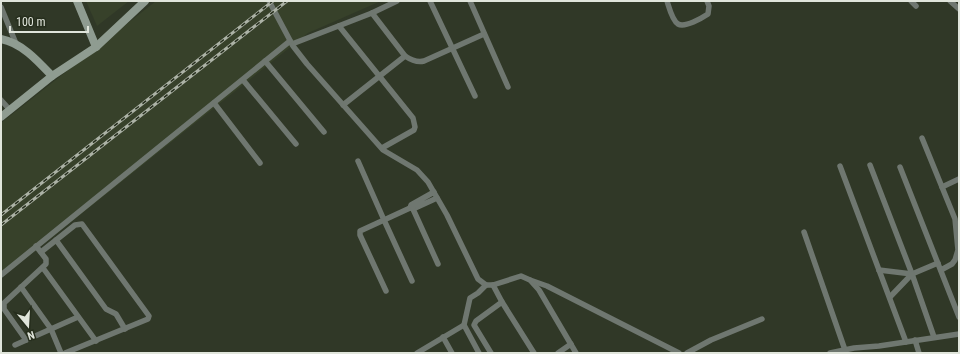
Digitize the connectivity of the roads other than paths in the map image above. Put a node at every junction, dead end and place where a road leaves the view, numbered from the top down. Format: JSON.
{"nodes":[{"id":1,"x":76,"y":1,"type":"edge"},
{"id":2,"x":146,"y":1,"type":"edge"},
{"id":3,"x":269,"y":1,"type":"edge"},
{"id":4,"x":397,"y":1,"type":"edge"},
{"id":5,"x":430,"y":1,"type":"edge"},
{"id":6,"x":470,"y":1,"type":"edge"},
{"id":7,"x":666,"y":1,"type":"edge"},
{"id":8,"x":706,"y":1,"type":"edge"},
{"id":9,"x":911,"y":1,"type":"edge"},
{"id":10,"x":950,"y":1,"type":"edge"},
{"id":11,"x":916,"y":6,"type":"dead end"},
{"id":12,"x":1,"y":7,"type":"edge"},
{"id":13,"x":959,"y":9,"type":"edge"},
{"id":14,"x":372,"y":13,"type":"junction"},
{"id":15,"x":339,"y":26,"type":"junction"},
{"id":16,"x":484,"y":34,"type":"junction"},
{"id":17,"x":1,"y":39,"type":"edge"},
{"id":18,"x":291,"y":42,"type":"junction"},
{"id":19,"x":17,"y":46,"type":"junction"},
{"id":20,"x":96,"y":47,"type":"junction"},
{"id":21,"x":452,"y":48,"type":"junction"},
{"id":22,"x":405,"y":56,"type":"junction"},
{"id":23,"x":265,"y":61,"type":"junction"},
{"id":24,"x":52,"y":76,"type":"junction"},
{"id":25,"x":379,"y":76,"type":"junction"},
{"id":26,"x":243,"y":80,"type":"junction"},
{"id":27,"x":508,"y":87,"type":"dead end"},
{"id":28,"x":474,"y":96,"type":"dead end"},
{"id":29,"x":1,"y":100,"type":"edge"},
{"id":30,"x":214,"y":103,"type":"junction"},
{"id":31,"x":343,"y":104,"type":"junction"},
{"id":32,"x":10,"y":110,"type":"junction"},
{"id":33,"x":1,"y":117,"type":"edge"},
{"id":34,"x":324,"y":132,"type":"dead end"},
{"id":35,"x":922,"y":138,"type":"dead end"},
{"id":36,"x":296,"y":144,"type":"dead end"},
{"id":37,"x":382,"y":148,"type":"junction"},
{"id":38,"x":358,"y":161,"type":"dead end"},
{"id":39,"x":260,"y":163,"type":"dead end"},
{"id":40,"x":870,"y":165,"type":"dead end"},
{"id":41,"x":840,"y":166,"type":"dead end"},
{"id":42,"x":900,"y":166,"type":"dead end"},
{"id":43,"x":959,"y":179,"type":"edge"},
{"id":44,"x":942,"y":186,"type":"junction"},
{"id":45,"x":434,"y":192,"type":"junction"},
{"id":46,"x":437,"y":198,"type":"junction"},
{"id":47,"x":412,"y":209,"type":"junction"},
{"id":48,"x":384,"y":220,"type":"junction"},
{"id":49,"x":804,"y":232,"type":"dead end"},
{"id":50,"x":56,"y":240,"type":"junction"},
{"id":51,"x":36,"y":246,"type":"junction"},
{"id":52,"x":41,"y":252,"type":"junction"},
{"id":53,"x":938,"y":263,"type":"junction"},
{"id":54,"x":438,"y":264,"type":"dead end"},
{"id":55,"x":43,"y":268,"type":"junction"},
{"id":56,"x":879,"y":270,"type":"junction"},
{"id":57,"x":941,"y":270,"type":"junction"},
{"id":58,"x":912,"y":274,"type":"junction"},
{"id":59,"x":1,"y":275,"type":"edge"},
{"id":60,"x":530,"y":280,"type":"junction"},
{"id":61,"x":412,"y":281,"type":"dead end"},
{"id":62,"x":486,"y":285,"type":"junction"},
{"id":63,"x":493,"y":285,"type":"junction"},
{"id":64,"x":21,"y":287,"type":"junction"},
{"id":65,"x":386,"y":291,"type":"dead end"},
{"id":66,"x":890,"y":297,"type":"junction"},
{"id":67,"x":502,"y":302,"type":"junction"},
{"id":68,"x":78,"y":317,"type":"junction"},
{"id":69,"x":959,"y":317,"type":"edge"},
{"id":70,"x":762,"y":319,"type":"dead end"},
{"id":71,"x":464,"y":326,"type":"junction"},
{"id":72,"x":125,"y":328,"type":"junction"},
{"id":73,"x":51,"y":329,"type":"junction"},
{"id":74,"x":959,"y":334,"type":"edge"},
{"id":75,"x":443,"y":337,"type":"junction"},
{"id":76,"x":934,"y":337,"type":"junction"},
{"id":77,"x":26,"y":340,"type":"junction"},
{"id":78,"x":915,"y":340,"type":"junction"},
{"id":79,"x":96,"y":341,"type":"junction"},
{"id":80,"x":906,"y":342,"type":"junction"},
{"id":81,"x":571,"y":344,"type":"junction"},
{"id":82,"x":15,"y":345,"type":"dead end"},
{"id":83,"x":845,"y":350,"type":"junction"},
{"id":84,"x":855,"y":351,"type":"edge"},
{"id":85,"x":419,"y":352,"type":"edge"},
{"id":86,"x":61,"y":353,"type":"edge"},
{"id":87,"x":65,"y":353,"type":"edge"},
{"id":88,"x":452,"y":353,"type":"edge"},
{"id":89,"x":479,"y":353,"type":"edge"},
{"id":90,"x":491,"y":353,"type":"edge"},
{"id":91,"x":534,"y":353,"type":"edge"},
{"id":92,"x":558,"y":353,"type":"edge"},
{"id":93,"x":576,"y":353,"type":"edge"},
{"id":94,"x":679,"y":353,"type":"edge"},
{"id":95,"x":687,"y":353,"type":"edge"},
{"id":96,"x":830,"y":353,"type":"edge"},
{"id":97,"x":919,"y":353,"type":"edge"}],
"edges":[{"from":1,"to":20,"type":"main road"},
{"from":2,"to":20,"type":"main road"},
{"from":3,"to":18,"type":"street"},
{"from":4,"to":14,"type":"street"},
{"from":5,"to":21,"type":"street"},
{"from":6,"to":16,"type":"street"},
{"from":7,"to":8,"type":"street"},
{"from":9,"to":11,"type":"street"},
{"from":10,"to":13,"type":"street"},
{"from":12,"to":19,"type":"street"},
{"from":14,"to":15,"type":"street"},
{"from":14,"to":22,"type":"street"},
{"from":15,"to":18,"type":"street"},
{"from":15,"to":25,"type":"street"},
{"from":16,"to":21,"type":"street"},
{"from":16,"to":27,"type":"street"},
{"from":17,"to":19,"type":"main road"},
{"from":18,"to":23,"type":"street"},
{"from":18,"to":31,"type":"street"},
{"from":19,"to":24,"type":"main road"},
{"from":20,"to":24,"type":"main road"},
{"from":21,"to":22,"type":"street"},
{"from":21,"to":28,"type":"street"},
{"from":22,"to":25,"type":"street"},
{"from":23,"to":26,"type":"street"},
{"from":23,"to":34,"type":"street"},
{"from":24,"to":32,"type":"main road"},
{"from":25,"to":31,"type":"street"},
{"from":25,"to":37,"type":"street"},
{"from":26,"to":30,"type":"street"},
{"from":26,"to":36,"type":"street"},
{"from":29,"to":32,"type":"street"},
{"from":30,"to":39,"type":"street"},
{"from":30,"to":51,"type":"street"},
{"from":31,"to":37,"type":"street"},
{"from":32,"to":33,"type":"main road"},
{"from":35,"to":44,"type":"street"},
{"from":37,"to":45,"type":"street"},
{"from":38,"to":48,"type":"street"},
{"from":40,"to":58,"type":"street"},
{"from":41,"to":56,"type":"street"},
{"from":42,"to":53,"type":"street"},
{"from":43,"to":44,"type":"street"},
{"from":44,"to":57,"type":"street"},
{"from":45,"to":46,"type":"street"},
{"from":45,"to":47,"type":"street"},
{"from":46,"to":47,"type":"street"},
{"from":46,"to":62,"type":"street"},
{"from":47,"to":48,"type":"street"},
{"from":47,"to":54,"type":"street"},
{"from":48,"to":61,"type":"street"},
{"from":48,"to":65,"type":"street"},
{"from":49,"to":83,"type":"street"},
{"from":50,"to":52,"type":"street"},
{"from":50,"to":72,"type":"street"},
{"from":50,"to":72,"type":"street"},
{"from":51,"to":52,"type":"street"},
{"from":51,"to":59,"type":"street"},
{"from":52,"to":55,"type":"street"},
{"from":53,"to":57,"type":"street"},
{"from":53,"to":58,"type":"street"},
{"from":55,"to":64,"type":"street"},
{"from":55,"to":68,"type":"street"},
{"from":56,"to":58,"type":"street"},
{"from":56,"to":66,"type":"street"},
{"from":57,"to":69,"type":"street"},
{"from":58,"to":66,"type":"street"},
{"from":58,"to":76,"type":"street"},
{"from":60,"to":63,"type":"street"},
{"from":60,"to":81,"type":"street"},
{"from":60,"to":94,"type":"street"},
{"from":62,"to":63,"type":"street"},
{"from":62,"to":71,"type":"street"},
{"from":63,"to":67,"type":"street"},
{"from":64,"to":73,"type":"street"},
{"from":64,"to":77,"type":"street"},
{"from":66,"to":80,"type":"street"},
{"from":67,"to":90,"type":"street"},
{"from":67,"to":91,"type":"street"},
{"from":68,"to":73,"type":"street"},
{"from":68,"to":79,"type":"street"},
{"from":70,"to":95,"type":"street"},
{"from":71,"to":75,"type":"street"},
{"from":71,"to":89,"type":"street"},
{"from":72,"to":79,"type":"street"},
{"from":73,"to":77,"type":"street"},
{"from":73,"to":86,"type":"street"},
{"from":74,"to":76,"type":"street"},
{"from":75,"to":85,"type":"street"},
{"from":75,"to":88,"type":"street"},
{"from":76,"to":78,"type":"street"},
{"from":77,"to":82,"type":"street"},
{"from":78,"to":80,"type":"street"},
{"from":78,"to":97,"type":"street"},
{"from":79,"to":87,"type":"street"},
{"from":80,"to":84,"type":"street"},
{"from":81,"to":92,"type":"street"},
{"from":81,"to":93,"type":"street"},
{"from":83,"to":84,"type":"street"},
{"from":83,"to":96,"type":"street"}]}
